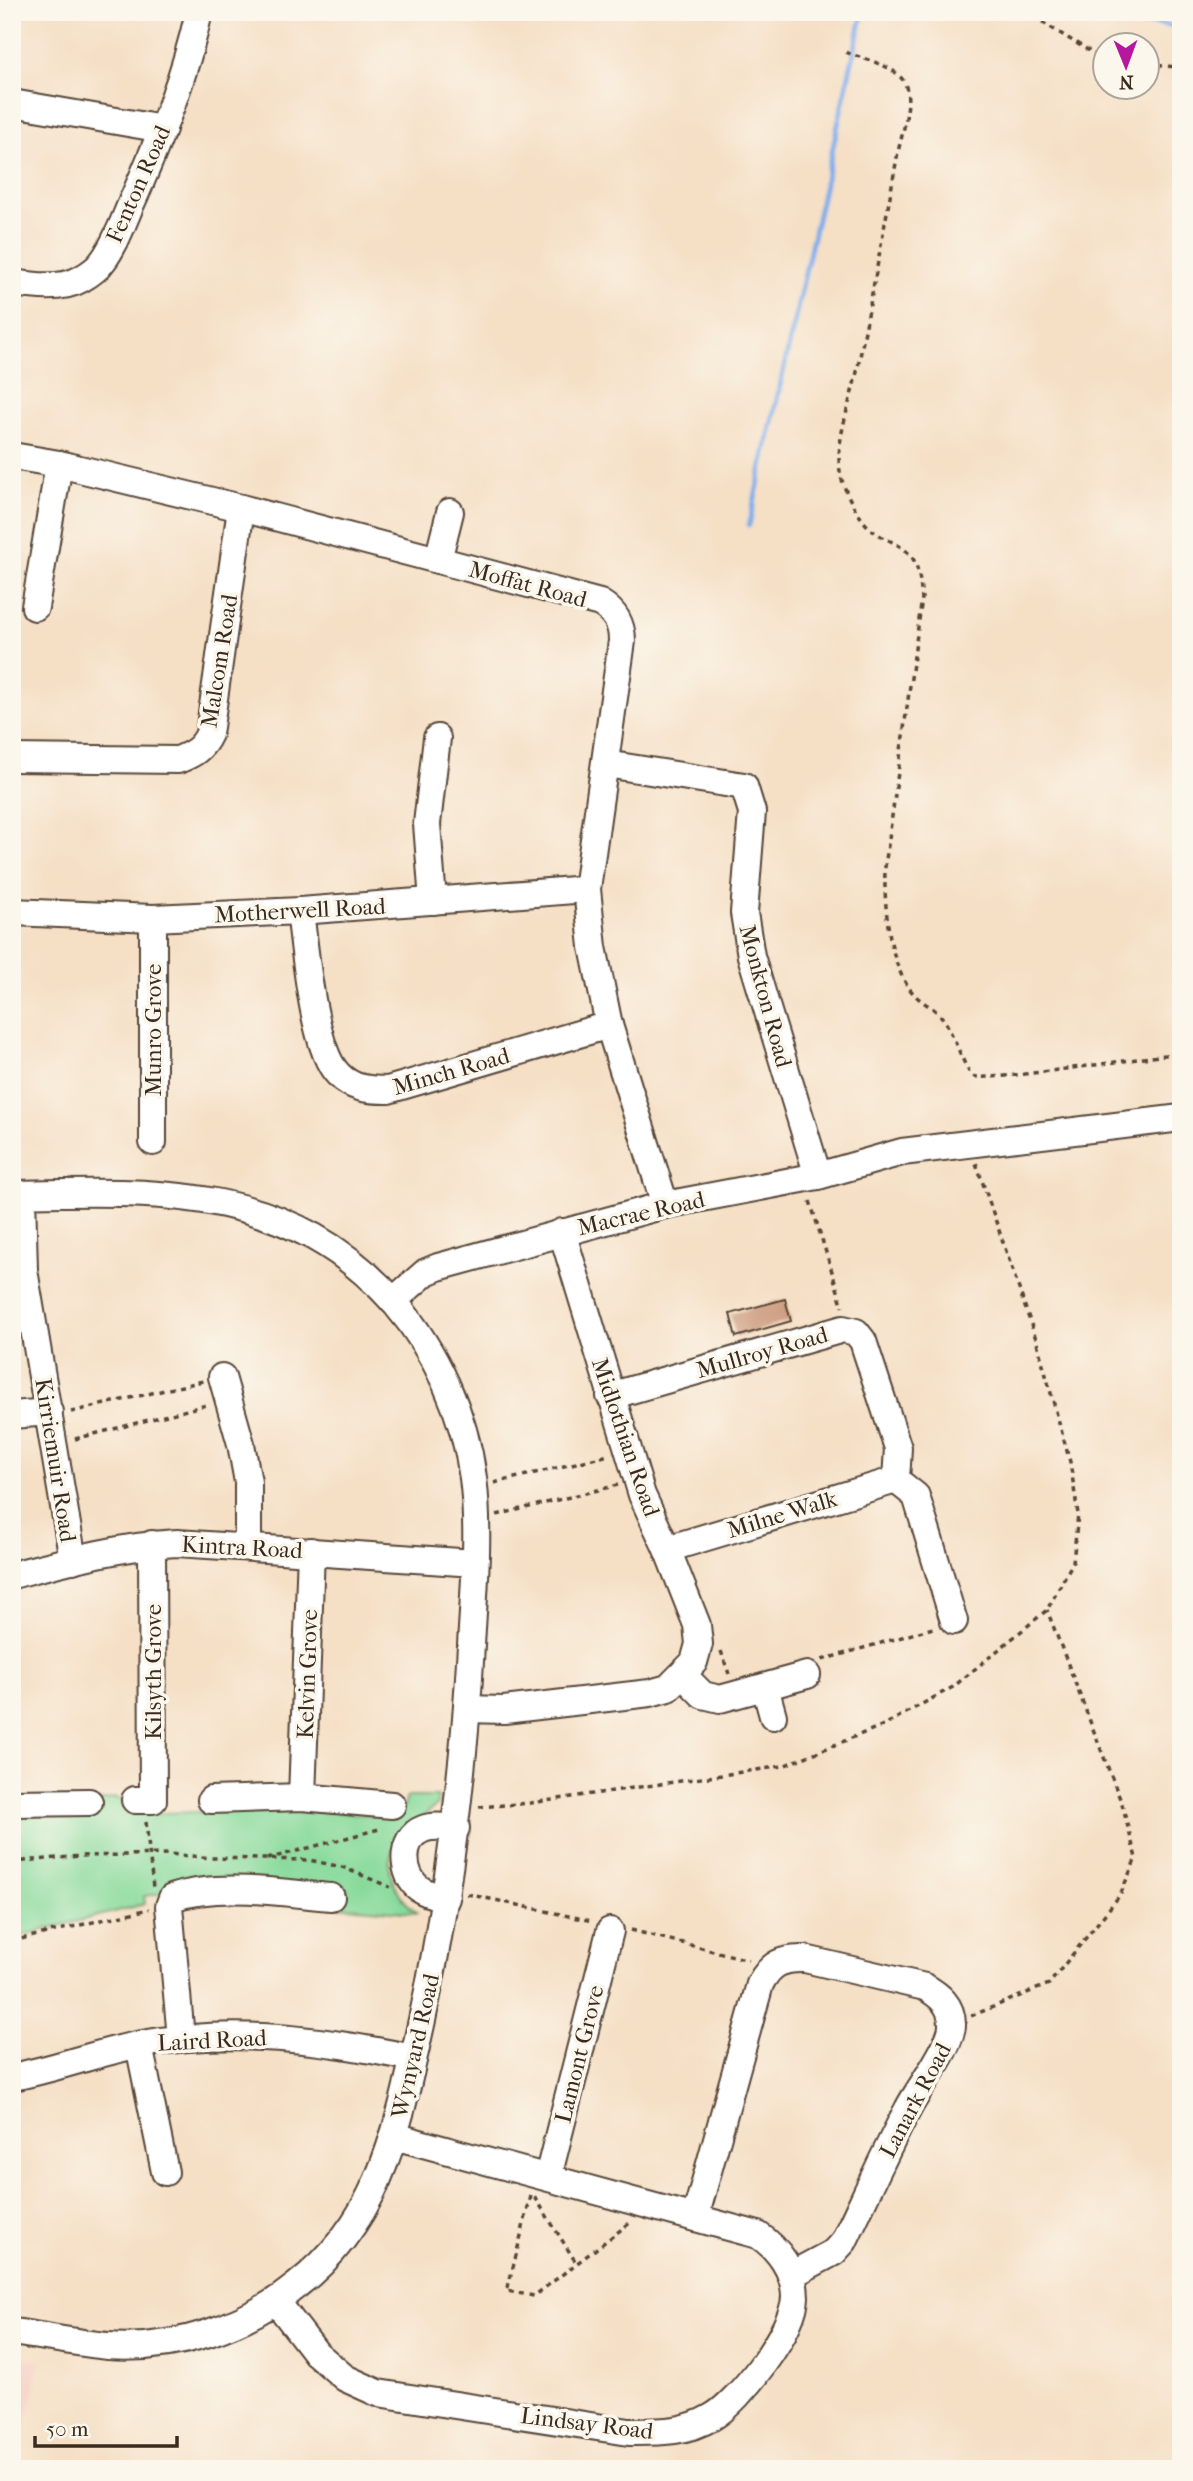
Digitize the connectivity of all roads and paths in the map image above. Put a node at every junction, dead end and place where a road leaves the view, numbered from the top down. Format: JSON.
{"nodes":[{"id":1,"x":200,"y":12,"type":"edge"},
{"id":2,"x":1025,"y":12,"type":"edge"},
{"id":3,"x":846,"y":52,"type":"dead end"},
{"id":4,"x":1092,"y":53,"type":"edge"},
{"id":5,"x":1162,"y":66,"type":"edge"},
{"id":6,"x":1181,"y":67,"type":"edge"},
{"id":7,"x":12,"y":103,"type":"edge"},
{"id":8,"x":163,"y":130,"type":"junction"},
{"id":9,"x":12,"y":283,"type":"edge"},
{"id":10,"x":12,"y":456,"type":"edge"},
{"id":11,"x":59,"y":464,"type":"junction"},
{"id":12,"x":241,"y":508,"type":"junction"},
{"id":13,"x":450,"y":512,"type":"dead end"},
{"id":14,"x":438,"y":560,"type":"junction"},
{"id":15,"x":36,"y":607,"type":"dead end"},
{"id":16,"x":437,"y":738,"type":"dead end"},
{"id":17,"x":12,"y":758,"type":"edge"},
{"id":18,"x":606,"y":764,"type":"junction"},
{"id":19,"x":587,"y":888,"type":"junction"},
{"id":20,"x":433,"y":901,"type":"junction"},
{"id":21,"x":300,"y":911,"type":"junction"},
{"id":22,"x":12,"y":912,"type":"edge"},
{"id":23,"x":153,"y":918,"type":"junction"},
{"id":24,"x":609,"y":1025,"type":"junction"},
{"id":25,"x":1181,"y":1053,"type":"edge"},
{"id":26,"x":1181,"y":1118,"type":"edge"},
{"id":27,"x":153,"y":1142,"type":"dead end"},
{"id":28,"x":969,"y":1144,"type":"junction"},
{"id":29,"x":811,"y":1177,"type":"junction"},
{"id":30,"x":17,"y":1194,"type":"edge"},
{"id":31,"x":665,"y":1205,"type":"junction"},
{"id":32,"x":562,"y":1232,"type":"junction"},
{"id":33,"x":393,"y":1301,"type":"junction"},
{"id":34,"x":843,"y":1329,"type":"junction"},
{"id":35,"x":225,"y":1388,"type":"junction"},
{"id":36,"x":611,"y":1396,"type":"junction"},
{"id":37,"x":49,"y":1414,"type":"junction"},
{"id":38,"x":12,"y":1415,"type":"edge"},
{"id":39,"x":54,"y":1444,"type":"junction"},
{"id":40,"x":628,"y":1450,"type":"junction"},
{"id":41,"x":637,"y":1480,"type":"junction"},
{"id":42,"x":896,"y":1480,"type":"junction"},
{"id":43,"x":482,"y":1481,"type":"junction"},
{"id":44,"x":492,"y":1517,"type":"dead end"},
{"id":45,"x":152,"y":1544,"type":"junction"},
{"id":46,"x":248,"y":1546,"type":"junction"},
{"id":47,"x":667,"y":1549,"type":"junction"},
{"id":48,"x":311,"y":1551,"type":"junction"},
{"id":49,"x":73,"y":1560,"type":"junction"},
{"id":50,"x":475,"y":1563,"type":"junction"},
{"id":51,"x":12,"y":1575,"type":"edge"},
{"id":52,"x":1047,"y":1610,"type":"junction"},
{"id":53,"x":953,"y":1619,"type":"joint"},
{"id":54,"x":720,"y":1649,"type":"dead end"},
{"id":55,"x":810,"y":1669,"type":"joint"},
{"id":56,"x":683,"y":1675,"type":"junction"},
{"id":57,"x":733,"y":1686,"type":"dead end"},
{"id":58,"x":765,"y":1687,"type":"junction"},
{"id":59,"x":467,"y":1709,"type":"junction"},
{"id":60,"x":773,"y":1716,"type":"dead end"},
{"id":61,"x":302,"y":1797,"type":"junction"},
{"id":62,"x":150,"y":1800,"type":"joint"},
{"id":63,"x":211,"y":1800,"type":"dead end"},
{"id":64,"x":89,"y":1802,"type":"dead end"},
{"id":65,"x":12,"y":1803,"type":"edge"},
{"id":66,"x":388,"y":1816,"type":"joint"},
{"id":67,"x":457,"y":1818,"type":"junction"},
{"id":68,"x":150,"y":1855,"type":"junction"},
{"id":69,"x":267,"y":1859,"type":"junction"},
{"id":70,"x":12,"y":1862,"type":"edge"},
{"id":71,"x":397,"y":1891,"type":"dead end"},
{"id":72,"x":447,"y":1894,"type":"junction"},
{"id":73,"x":331,"y":1897,"type":"dead end"},
{"id":74,"x":162,"y":1906,"type":"junction"},
{"id":75,"x":613,"y":1930,"type":"junction"},
{"id":76,"x":12,"y":1941,"type":"edge"},
{"id":77,"x":764,"y":1976,"type":"junction"},
{"id":78,"x":952,"y":2024,"type":"junction"},
{"id":79,"x":181,"y":2039,"type":"junction"},
{"id":80,"x":139,"y":2045,"type":"junction"},
{"id":81,"x":413,"y":2058,"type":"junction"},
{"id":82,"x":12,"y":2077,"type":"edge"},
{"id":83,"x":394,"y":2136,"type":"junction"},
{"id":84,"x":166,"y":2171,"type":"dead end"},
{"id":85,"x":548,"y":2177,"type":"junction"},
{"id":86,"x":641,"y":2203,"type":"junction"},
{"id":87,"x":695,"y":2218,"type":"junction"},
{"id":88,"x":577,"y":2263,"type":"junction"},
{"id":89,"x":791,"y":2275,"type":"junction"},
{"id":90,"x":276,"y":2301,"type":"junction"},
{"id":91,"x":12,"y":2332,"type":"edge"}],
"edges":[{"from":1,"to":8,"type":"street","name":"Fenton Road"},
{"from":2,"to":4,"type":"path"},
{"from":3,"to":25,"type":"path"},
{"from":5,"to":6,"type":"path"},
{"from":7,"to":8,"type":"street"},
{"from":8,"to":9,"type":"street","name":"Fenton Road"},
{"from":10,"to":11,"type":"street","name":"Moffat Road"},
{"from":11,"to":12,"type":"street","name":"Moffat Road"},
{"from":11,"to":15,"type":"street"},
{"from":12,"to":14,"type":"street","name":"Moffat Road"},
{"from":12,"to":17,"type":"street","name":"Malcom Road"},
{"from":13,"to":14,"type":"street"},
{"from":14,"to":18,"type":"street","name":"Moffat Road"},
{"from":16,"to":20,"type":"street"},
{"from":18,"to":19,"type":"street","name":"Moffat Road"},
{"from":18,"to":29,"type":"street","name":"Monkton Road"},
{"from":19,"to":20,"type":"street","name":"Motherwell Road"},
{"from":19,"to":24,"type":"street","name":"Moffat Road"},
{"from":20,"to":21,"type":"street","name":"Motherwell Road"},
{"from":21,"to":23,"type":"street","name":"Motherwell Road"},
{"from":21,"to":24,"type":"street","name":"Minch Road"},
{"from":22,"to":23,"type":"street","name":"Motherwell Road"},
{"from":23,"to":27,"type":"street","name":"Munro Grove"},
{"from":24,"to":31,"type":"street","name":"Moffat Road"},
{"from":26,"to":28,"type":"street","name":"Macrae Road"},
{"from":28,"to":29,"type":"street","name":"Macrae Road"},
{"from":28,"to":52,"type":"path"},
{"from":29,"to":31,"type":"street","name":"Macrae Road"},
{"from":29,"to":34,"type":"path"},
{"from":30,"to":33,"type":"street","name":"Wynyard Road"},
{"from":30,"to":37,"type":"street","name":"Kirriemuir Road"},
{"from":31,"to":32,"type":"street","name":"Macrae Road"},
{"from":32,"to":33,"type":"street","name":"Macrae Road"},
{"from":32,"to":36,"type":"street","name":"Midlothian Road"},
{"from":33,"to":43,"type":"street","name":"Wynyard Road"},
{"from":34,"to":36,"type":"street","name":"Mullroy Road"},
{"from":34,"to":42,"type":"street","name":"Mullroy Road"},
{"from":35,"to":37,"type":"path"},
{"from":35,"to":39,"type":"path"},
{"from":35,"to":46,"type":"street"},
{"from":36,"to":40,"type":"street","name":"Midlothian Road"},
{"from":37,"to":38,"type":"street"},
{"from":37,"to":39,"type":"street","name":"Kirriemuir Road"},
{"from":39,"to":49,"type":"street","name":"Kirriemuir Road"},
{"from":40,"to":41,"type":"street","name":"Midlothian Road"},
{"from":40,"to":43,"type":"path"},
{"from":41,"to":44,"type":"path"},
{"from":41,"to":47,"type":"street","name":"Midlothian Road"},
{"from":42,"to":47,"type":"street","name":"Milne Walk"},
{"from":42,"to":53,"type":"street"},
{"from":43,"to":50,"type":"street","name":"Wynyard Road"},
{"from":45,"to":46,"type":"street","name":"Kintra Road"},
{"from":45,"to":49,"type":"street","name":"Kintra Road"},
{"from":45,"to":62,"type":"street","name":"Kilsyth Grove"},
{"from":46,"to":48,"type":"street","name":"Kintra Road"},
{"from":47,"to":56,"type":"street","name":"Midlothian Road"},
{"from":48,"to":50,"type":"street","name":"Kintra Road"},
{"from":48,"to":61,"type":"street","name":"Kelvin Grove"},
{"from":49,"to":51,"type":"street","name":"Kintra Road"},
{"from":50,"to":59,"type":"street","name":"Wynyard Road"},
{"from":52,"to":67,"type":"path"},
{"from":52,"to":78,"type":"path"},
{"from":53,"to":55,"type":"path"},
{"from":54,"to":57,"type":"path"},
{"from":55,"to":58,"type":"street"},
{"from":56,"to":58,"type":"street"},
{"from":56,"to":59,"type":"street"},
{"from":58,"to":60,"type":"street"},
{"from":59,"to":67,"type":"street","name":"Wynyard Road"},
{"from":61,"to":63,"type":"street"},
{"from":61,"to":66,"type":"street"},
{"from":62,"to":68,"type":"path"},
{"from":64,"to":65,"type":"street"},
{"from":66,"to":69,"type":"path"},
{"from":67,"to":72,"type":"street","name":"Wynyard Road"},
{"from":67,"to":72,"type":"street"},
{"from":68,"to":69,"type":"path"},
{"from":68,"to":70,"type":"path"},
{"from":68,"to":74,"type":"path"},
{"from":69,"to":71,"type":"path"},
{"from":72,"to":75,"type":"path"},
{"from":72,"to":81,"type":"street","name":"Wynyard Road"},
{"from":73,"to":74,"type":"street"},
{"from":74,"to":76,"type":"path"},
{"from":74,"to":79,"type":"street"},
{"from":75,"to":77,"type":"path"},
{"from":75,"to":85,"type":"street","name":"Lamont Grove"},
{"from":77,"to":78,"type":"street","name":"Lanark Road"},
{"from":77,"to":87,"type":"street"},
{"from":78,"to":89,"type":"street","name":"Lanark Road"},
{"from":79,"to":80,"type":"street","name":"Laird Road"},
{"from":79,"to":81,"type":"street","name":"Laird Road"},
{"from":80,"to":82,"type":"street","name":"Laird Road"},
{"from":80,"to":84,"type":"street"},
{"from":81,"to":83,"type":"street","name":"Wynyard Road"},
{"from":83,"to":85,"type":"street"},
{"from":83,"to":90,"type":"street","name":"Wynyard Road"},
{"from":85,"to":86,"type":"street"},
{"from":86,"to":87,"type":"street"},
{"from":86,"to":88,"type":"path"},
{"from":87,"to":89,"type":"street"},
{"from":88,"to":88,"type":"path"},
{"from":89,"to":90,"type":"street","name":"Lindsay Road"},
{"from":90,"to":91,"type":"street","name":"Wynyard Road"}]}
